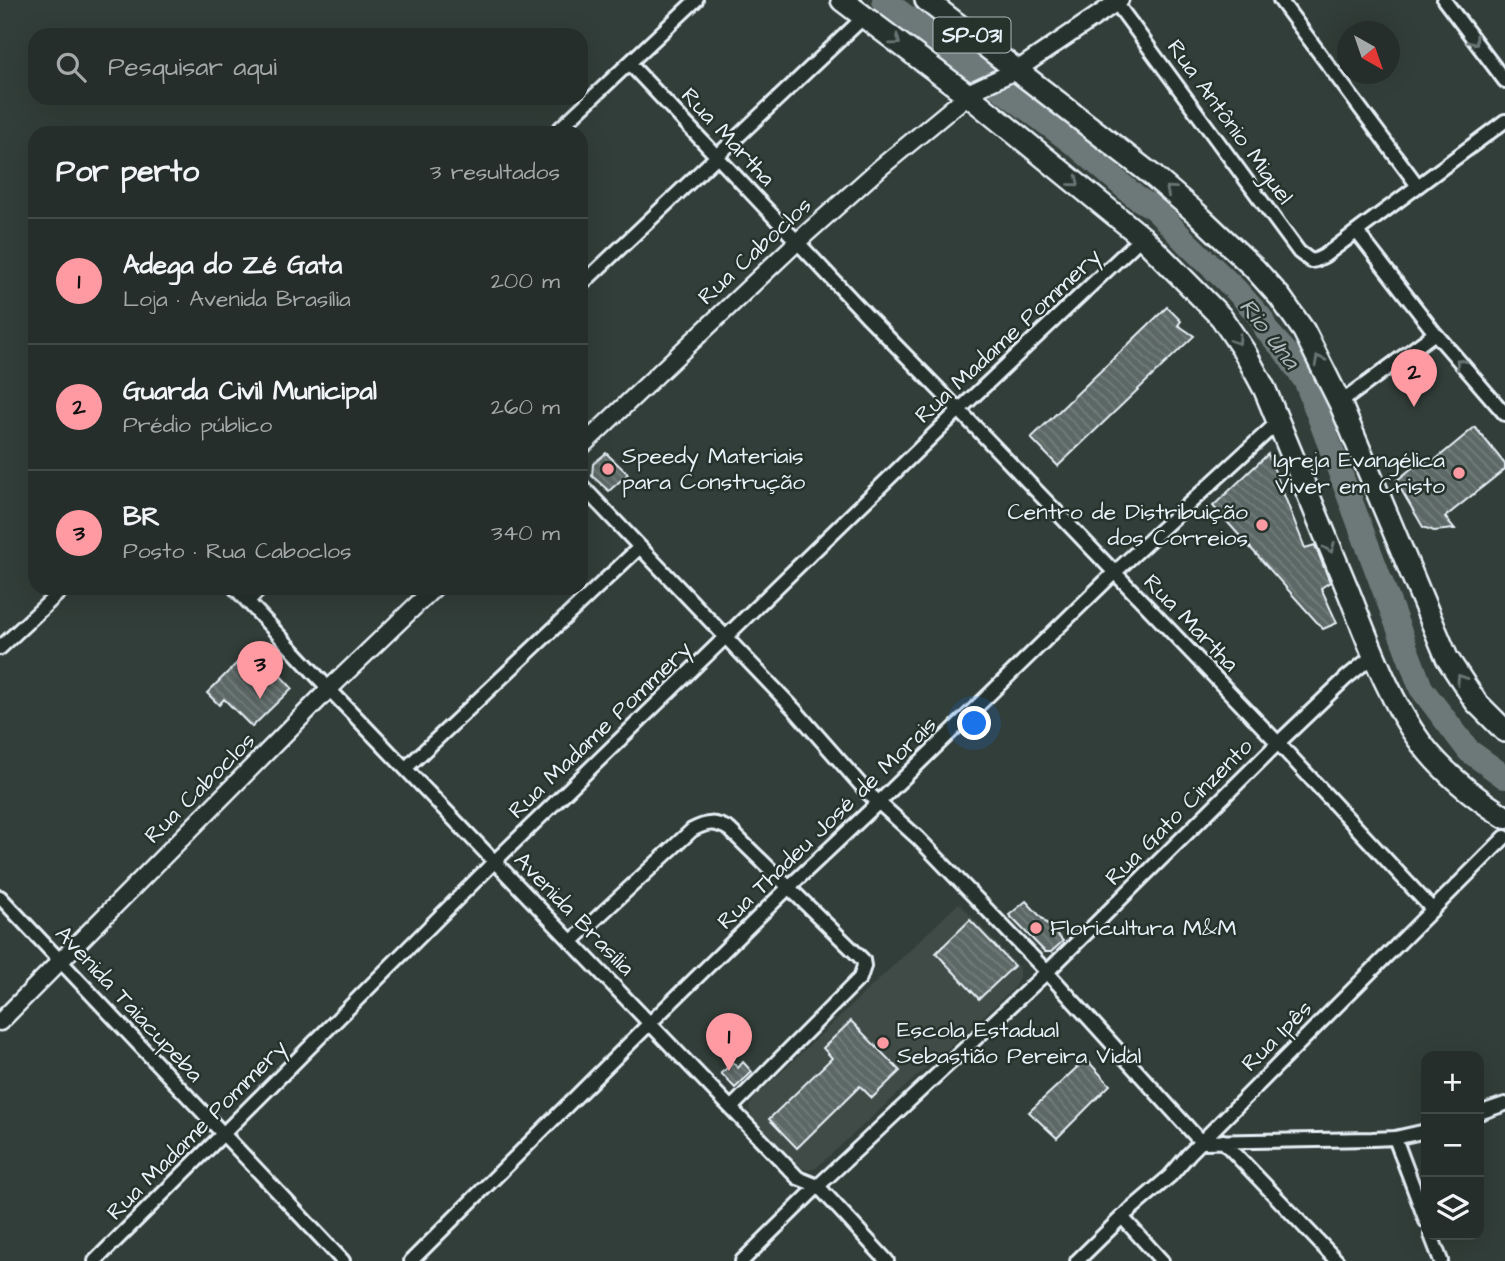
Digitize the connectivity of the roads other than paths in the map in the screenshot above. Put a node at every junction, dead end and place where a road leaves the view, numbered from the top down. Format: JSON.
{"nodes":[{"id":1,"x":696,"y":0,"type":"edge"},
{"id":2,"x":842,"y":0,"type":"edge"},
{"id":3,"x":926,"y":0,"type":"edge"},
{"id":4,"x":1280,"y":0,"type":"edge"},
{"id":5,"x":1444,"y":0,"type":"edge"},
{"id":6,"x":1117,"y":1,"type":"edge"},
{"id":7,"x":864,"y":17,"type":"junction"},
{"id":8,"x":629,"y":63,"type":"junction"},
{"id":9,"x":1009,"y":74,"type":"junction"},
{"id":10,"x":1505,"y":81,"type":"edge"},
{"id":11,"x":971,"y":93,"type":"junction"},
{"id":12,"x":588,"y":102,"type":"edge"},
{"id":13,"x":585,"y":105,"type":"edge"},
{"id":14,"x":1505,"y":121,"type":"edge"},
{"id":15,"x":562,"y":126,"type":"edge"},
{"id":16,"x":717,"y":155,"type":"junction"},
{"id":17,"x":1418,"y":186,"type":"junction"},
{"id":18,"x":1357,"y":232,"type":"junction"},
{"id":19,"x":1142,"y":237,"type":"junction"},
{"id":20,"x":797,"y":242,"type":"junction"},
{"id":21,"x":588,"y":278,"type":"edge"},
{"id":22,"x":1435,"y":333,"type":"junction"},
{"id":23,"x":1340,"y":403,"type":"junction"},
{"id":24,"x":959,"y":410,"type":"junction"},
{"id":25,"x":1505,"y":414,"type":"edge"},
{"id":26,"x":1278,"y":422,"type":"junction"},
{"id":27,"x":588,"y":440,"type":"edge"},
{"id":28,"x":588,"y":492,"type":"edge"},
{"id":29,"x":640,"y":547,"type":"junction"},
{"id":30,"x":1114,"y":573,"type":"junction"},
{"id":31,"x":57,"y":595,"type":"edge"},
{"id":32,"x":241,"y":595,"type":"edge"},
{"id":33,"x":253,"y":595,"type":"edge"},
{"id":34,"x":427,"y":595,"type":"edge"},
{"id":35,"x":247,"y":601,"type":"junction"},
{"id":36,"x":726,"y":637,"type":"junction"},
{"id":37,"x":0,"y":648,"type":"edge"},
{"id":38,"x":1374,"y":655,"type":"junction"},
{"id":39,"x":329,"y":689,"type":"junction"},
{"id":40,"x":1505,"y":731,"type":"edge"},
{"id":41,"x":1278,"y":743,"type":"junction"},
{"id":42,"x":406,"y":768,"type":"junction"},
{"id":43,"x":878,"y":803,"type":"junction"},
{"id":44,"x":1505,"y":817,"type":"edge"},
{"id":45,"x":1505,"y":837,"type":"edge"},
{"id":46,"x":495,"y":861,"type":"junction"},
{"id":47,"x":789,"y":887,"type":"junction"},
{"id":48,"x":0,"y":897,"type":"edge"},
{"id":49,"x":1432,"y":909,"type":"junction"},
{"id":50,"x":571,"y":942,"type":"junction"},
{"id":51,"x":61,"y":961,"type":"junction"},
{"id":52,"x":1047,"y":972,"type":"junction"},
{"id":53,"x":0,"y":1022,"type":"edge"},
{"id":54,"x":650,"y":1023,"type":"junction"},
{"id":55,"x":1505,"y":1104,"type":"edge"},
{"id":56,"x":732,"y":1107,"type":"junction"},
{"id":57,"x":1484,"y":1111,"type":"edge"},
{"id":58,"x":1421,"y":1132,"type":"edge"},
{"id":59,"x":223,"y":1134,"type":"junction"},
{"id":60,"x":1395,"y":1138,"type":"junction"},
{"id":61,"x":1223,"y":1141,"type":"junction"},
{"id":62,"x":1201,"y":1142,"type":"junction"},
{"id":63,"x":818,"y":1186,"type":"junction"},
{"id":64,"x":1421,"y":1208,"type":"edge"},
{"id":65,"x":1122,"y":1217,"type":"junction"},
{"id":66,"x":1434,"y":1240,"type":"edge"},
{"id":67,"x":1440,"y":1260,"type":"edge"},
{"id":68,"x":95,"y":1261,"type":"edge"},
{"id":69,"x":343,"y":1261,"type":"edge"},
{"id":70,"x":411,"y":1261,"type":"edge"},
{"id":71,"x":742,"y":1261,"type":"edge"},
{"id":72,"x":887,"y":1261,"type":"edge"},
{"id":73,"x":1077,"y":1261,"type":"edge"},
{"id":74,"x":1162,"y":1261,"type":"edge"},
{"id":75,"x":1337,"y":1261,"type":"edge"}],
"edges":[{"from":1,"to":8,"type":"street"},
{"from":2,"to":7,"type":"highway","number":"SP-031"},
{"from":3,"to":9,"type":"highway","number":"SP-031"},
{"from":4,"to":17,"type":"street"},
{"from":5,"to":10,"type":"street","one_way":true},
{"from":6,"to":9,"type":"street","name":"Rua Caboclos"},
{"from":6,"to":18,"type":"street","name":"Rua Antônio Miguel"},
{"from":7,"to":11,"type":"highway","number":"SP-031","one_way":true},
{"from":7,"to":16,"type":"street"},
{"from":8,"to":12,"type":"street"},
{"from":8,"to":16,"type":"street","name":"Rua Martha"},
{"from":9,"to":11,"type":"street","name":"Rua Caboclos"},
{"from":23,"to":9,"type":"highway","number":"SP-031","one_way":true},
{"from":11,"to":19,"type":"highway","number":"SP-031","one_way":true},
{"from":11,"to":20,"type":"street","name":"Rua Caboclos"},
{"from":13,"to":15,"type":"street"},
{"from":14,"to":17,"type":"street"},
{"from":16,"to":20,"type":"street","name":"Rua Martha"},
{"from":16,"to":21,"type":"street"},
{"from":17,"to":18,"type":"street"},
{"from":18,"to":22,"type":"street"},
{"from":19,"to":24,"type":"street","name":"Rua Madame Pommery"},
{"from":19,"to":26,"type":"highway","number":"SP-031","one_way":true},
{"from":20,"to":24,"type":"street","name":"Rua Martha"},
{"from":20,"to":27,"type":"street","name":"Rua Caboclos"},
{"from":22,"to":23,"type":"street"},
{"from":25,"to":22,"type":"street","one_way":true},
{"from":40,"to":23,"type":"highway","number":"SP-031","one_way":true},
{"from":24,"to":30,"type":"street","name":"Rua Martha"},
{"from":24,"to":36,"type":"street","name":"Rua Madame Pommery"},
{"from":26,"to":30,"type":"street","name":"Rua Thadeu José de Morais"},
{"from":26,"to":38,"type":"highway","number":"SP-031","one_way":true},
{"from":28,"to":29,"type":"street"},
{"from":29,"to":36,"type":"street"},
{"from":29,"to":42,"type":"street"},
{"from":30,"to":41,"type":"street","name":"Rua Martha"},
{"from":30,"to":43,"type":"street","name":"Rua Thadeu José de Morais"},
{"from":31,"to":37,"type":"street"},
{"from":32,"to":35,"type":"street","name":"Avenida Brasília"},
{"from":33,"to":35,"type":"street"},
{"from":34,"to":39,"type":"street","name":"Rua Caboclos"},
{"from":35,"to":39,"type":"street","name":"Avenida Brasília"},
{"from":36,"to":43,"type":"street"},
{"from":36,"to":46,"type":"street","name":"Rua Madame Pommery"},
{"from":38,"to":41,"type":"street","name":"Rua Gato Cinzento"},
{"from":38,"to":44,"type":"highway","number":"SP-031"},
{"from":39,"to":42,"type":"street","name":"Avenida Brasília"},
{"from":39,"to":51,"type":"street","name":"Rua Caboclos"},
{"from":41,"to":49,"type":"street","name":"Rua Martha"},
{"from":41,"to":52,"type":"street","name":"Rua Gato Cinzento"},
{"from":42,"to":46,"type":"street","name":"Avenida Brasília"},
{"from":43,"to":47,"type":"street","name":"Rua Thadeu José de Morais"},
{"from":43,"to":52,"type":"street"},
{"from":45,"to":49,"type":"street","name":"Rua Ipês"},
{"from":46,"to":50,"type":"street","name":"Avenida Brasília"},
{"from":46,"to":59,"type":"street","name":"Rua Madame Pommery"},
{"from":47,"to":50,"type":"street"},
{"from":47,"to":54,"type":"street","name":"Rua Thadeu José de Morais"},
{"from":47,"to":56,"type":"street"},
{"from":48,"to":51,"type":"street","name":"Avenida Taiacupeba"},
{"from":49,"to":62,"type":"street","name":"Rua Ipês"},
{"from":50,"to":54,"type":"street","name":"Avenida Brasília"},
{"from":51,"to":53,"type":"street","name":"Rua Caboclos"},
{"from":51,"to":59,"type":"street","name":"Avenida Taiacupeba"},
{"from":52,"to":62,"type":"street"},
{"from":52,"to":63,"type":"street","name":"Rua Gato Cinzento"},
{"from":54,"to":56,"type":"street","name":"Avenida Brasília"},
{"from":54,"to":70,"type":"street","name":"Rua Thadeu José de Morais"},
{"from":55,"to":57,"type":"street"},
{"from":56,"to":63,"type":"street","name":"Avenida Brasília"},
{"from":58,"to":60,"type":"street"},
{"from":59,"to":68,"type":"street","name":"Rua Madame Pommery"},
{"from":59,"to":69,"type":"street","name":"Avenida Taiacupeba"},
{"from":60,"to":61,"type":"street"},
{"from":60,"to":64,"type":"street"},
{"from":61,"to":62,"type":"street"},
{"from":61,"to":75,"type":"street"},
{"from":62,"to":65,"type":"street","name":"Rua Ipês"},
{"from":63,"to":71,"type":"street","name":"Rua Gato Cinzento"},
{"from":63,"to":72,"type":"street","name":"Avenida Brasília"},
{"from":65,"to":73,"type":"street","name":"Rua Ipês"},
{"from":65,"to":74,"type":"street"},
{"from":66,"to":67,"type":"street"}]}
